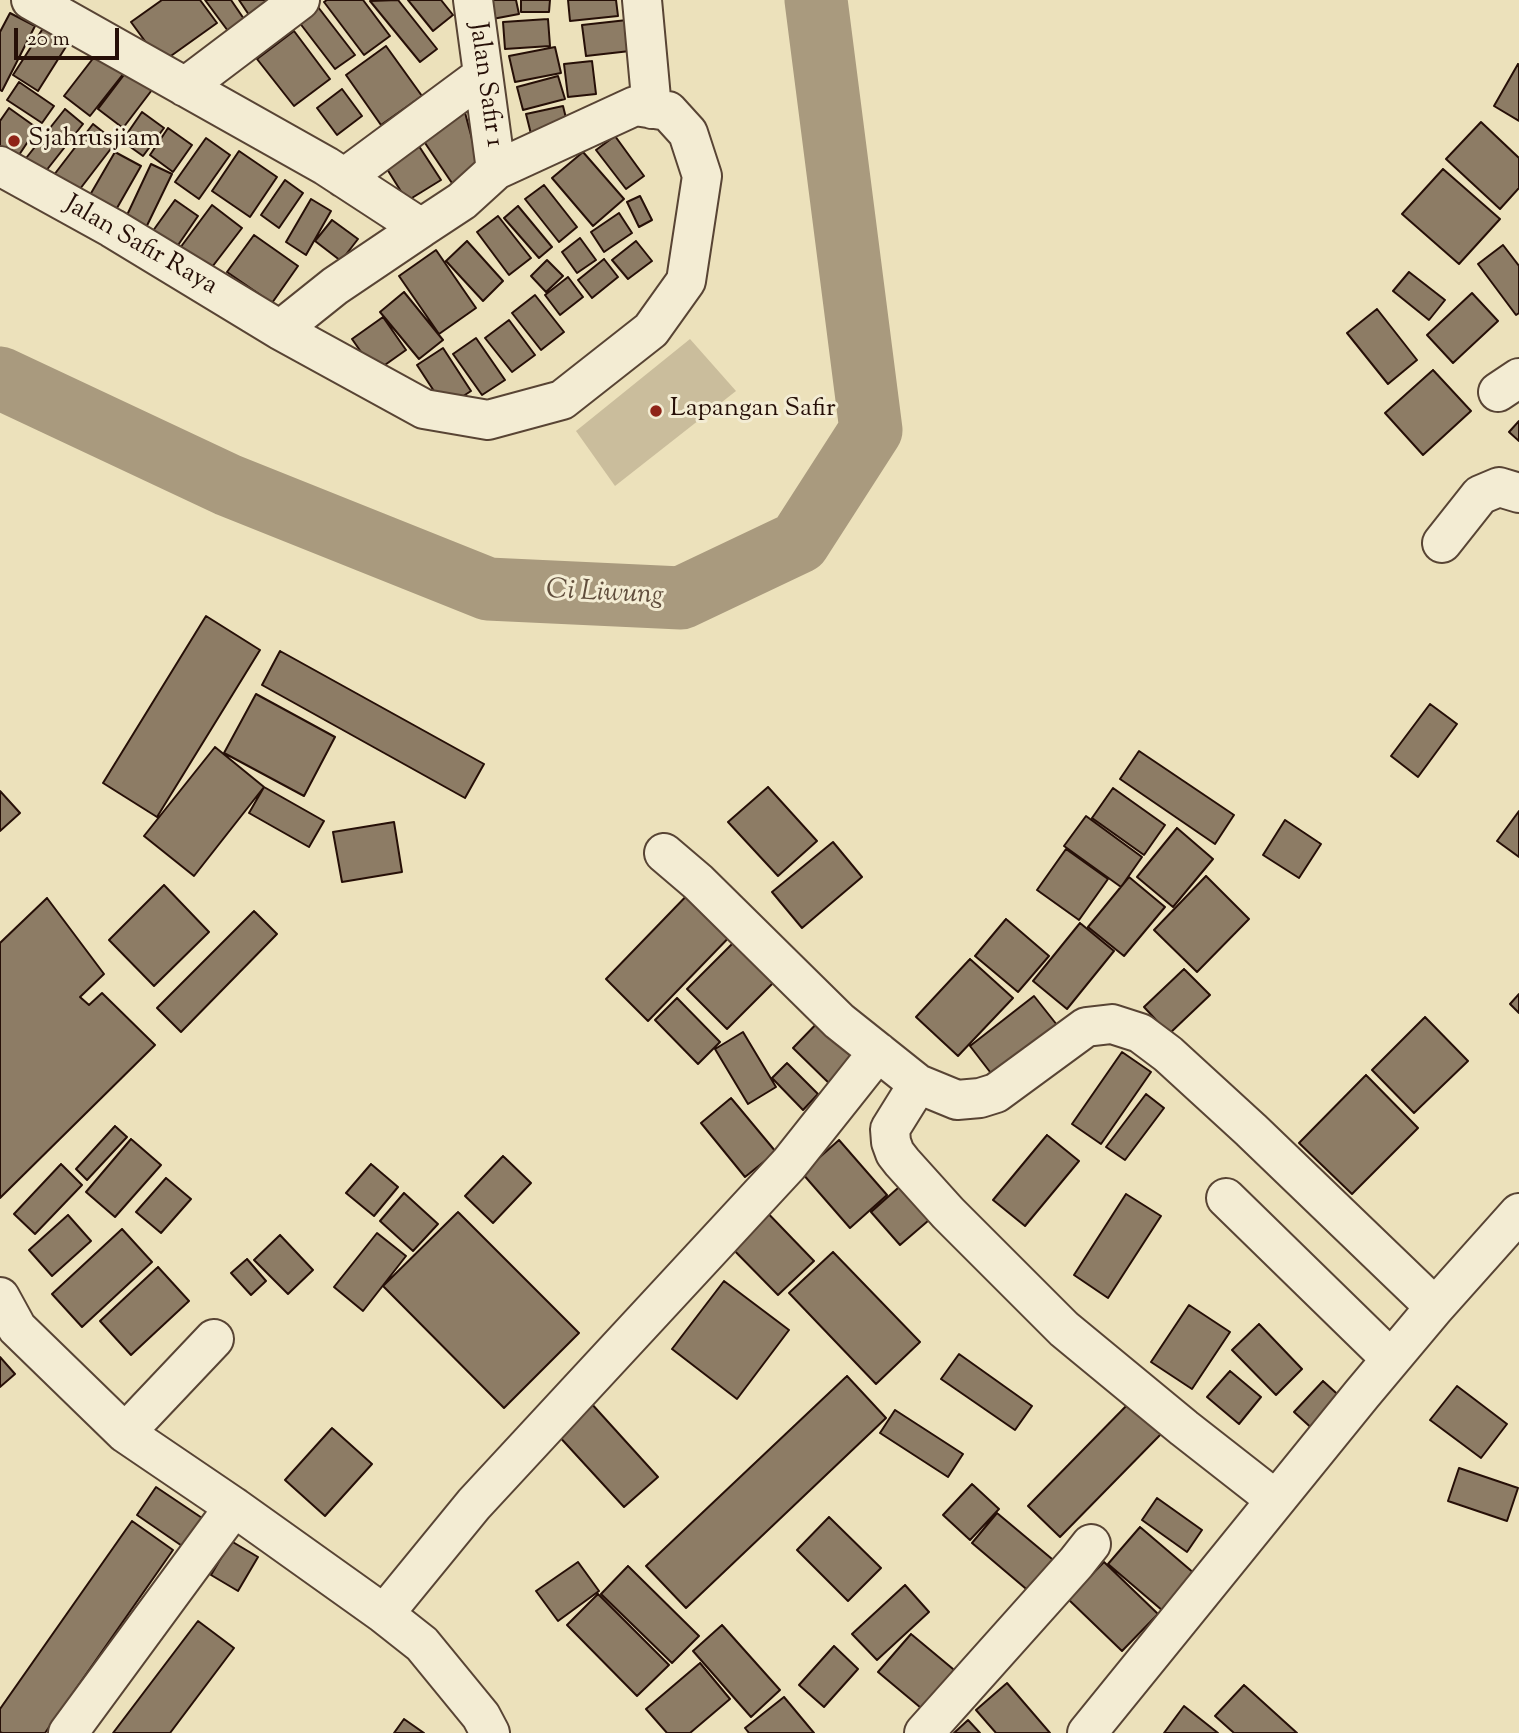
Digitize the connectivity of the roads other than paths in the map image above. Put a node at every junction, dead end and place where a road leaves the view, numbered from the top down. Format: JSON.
{"nodes":[{"id":1,"x":31,"y":0,"type":"edge"},
{"id":2,"x":300,"y":0,"type":"edge"},
{"id":3,"x":473,"y":0,"type":"edge"},
{"id":4,"x":642,"y":0,"type":"edge"},
{"id":5,"x":483,"y":75,"type":"junction"},
{"id":6,"x":185,"y":87,"type":"junction"},
{"id":7,"x":652,"y":109,"type":"junction"},
{"id":8,"x":0,"y":166,"type":"edge"},
{"id":9,"x":496,"y":170,"type":"junction"},
{"id":10,"x":344,"y":178,"type":"junction"},
{"id":11,"x":421,"y":228,"type":"junction"},
{"id":12,"x":280,"y":330,"type":"junction"},
{"id":13,"x":1519,"y":493,"type":"edge"},
{"id":14,"x":1442,"y":542,"type":"dead end"},
{"id":15,"x":664,"y":853,"type":"dead end"},
{"id":16,"x":878,"y":1052,"type":"junction"},
{"id":17,"x":918,"y":1084,"type":"junction"},
{"id":18,"x":1226,"y":1198,"type":"dead end"},
{"id":19,"x":1519,"y":1213,"type":"edge"},
{"id":20,"x":0,"y":1297,"type":"edge"},
{"id":21,"x":1435,"y":1307,"type":"junction"},
{"id":22,"x":214,"y":1339,"type":"dead end"},
{"id":23,"x":1391,"y":1359,"type":"junction"},
{"id":24,"x":125,"y":1433,"type":"junction"},
{"id":25,"x":1276,"y":1500,"type":"junction"},
{"id":26,"x":234,"y":1507,"type":"junction"},
{"id":27,"x":1091,"y":1544,"type":"dead end"},
{"id":28,"x":384,"y":1614,"type":"junction"},
{"id":29,"x":68,"y":1733,"type":"edge"},
{"id":30,"x":490,"y":1733,"type":"edge"},
{"id":31,"x":924,"y":1733,"type":"edge"},
{"id":32,"x":1087,"y":1733,"type":"edge"}],
"edges":[{"from":1,"to":6,"type":"street"},
{"from":2,"to":6,"type":"street"},
{"from":3,"to":5,"type":"street","name":"Jalan Safir 1"},
{"from":4,"to":7,"type":"street"},
{"from":5,"to":9,"type":"street","name":"Jalan Safir 1"},
{"from":5,"to":10,"type":"street"},
{"from":6,"to":10,"type":"street"},
{"from":7,"to":9,"type":"street"},
{"from":7,"to":12,"type":"street","name":"Jalan Safir Raya"},
{"from":8,"to":12,"type":"street","name":"Jalan Safir Raya"},
{"from":9,"to":11,"type":"street"},
{"from":10,"to":11,"type":"street"},
{"from":11,"to":12,"type":"street"},
{"from":13,"to":14,"type":"street"},
{"from":15,"to":16,"type":"street"},
{"from":16,"to":17,"type":"street"},
{"from":16,"to":28,"type":"street"},
{"from":17,"to":21,"type":"street"},
{"from":17,"to":25,"type":"street"},
{"from":18,"to":23,"type":"street"},
{"from":19,"to":21,"type":"street"},
{"from":20,"to":24,"type":"street"},
{"from":21,"to":23,"type":"street"},
{"from":22,"to":24,"type":"street"},
{"from":23,"to":25,"type":"street"},
{"from":24,"to":26,"type":"street"},
{"from":25,"to":32,"type":"street"},
{"from":26,"to":28,"type":"street"},
{"from":26,"to":29,"type":"street"},
{"from":27,"to":31,"type":"street"},
{"from":28,"to":30,"type":"street"}]}
